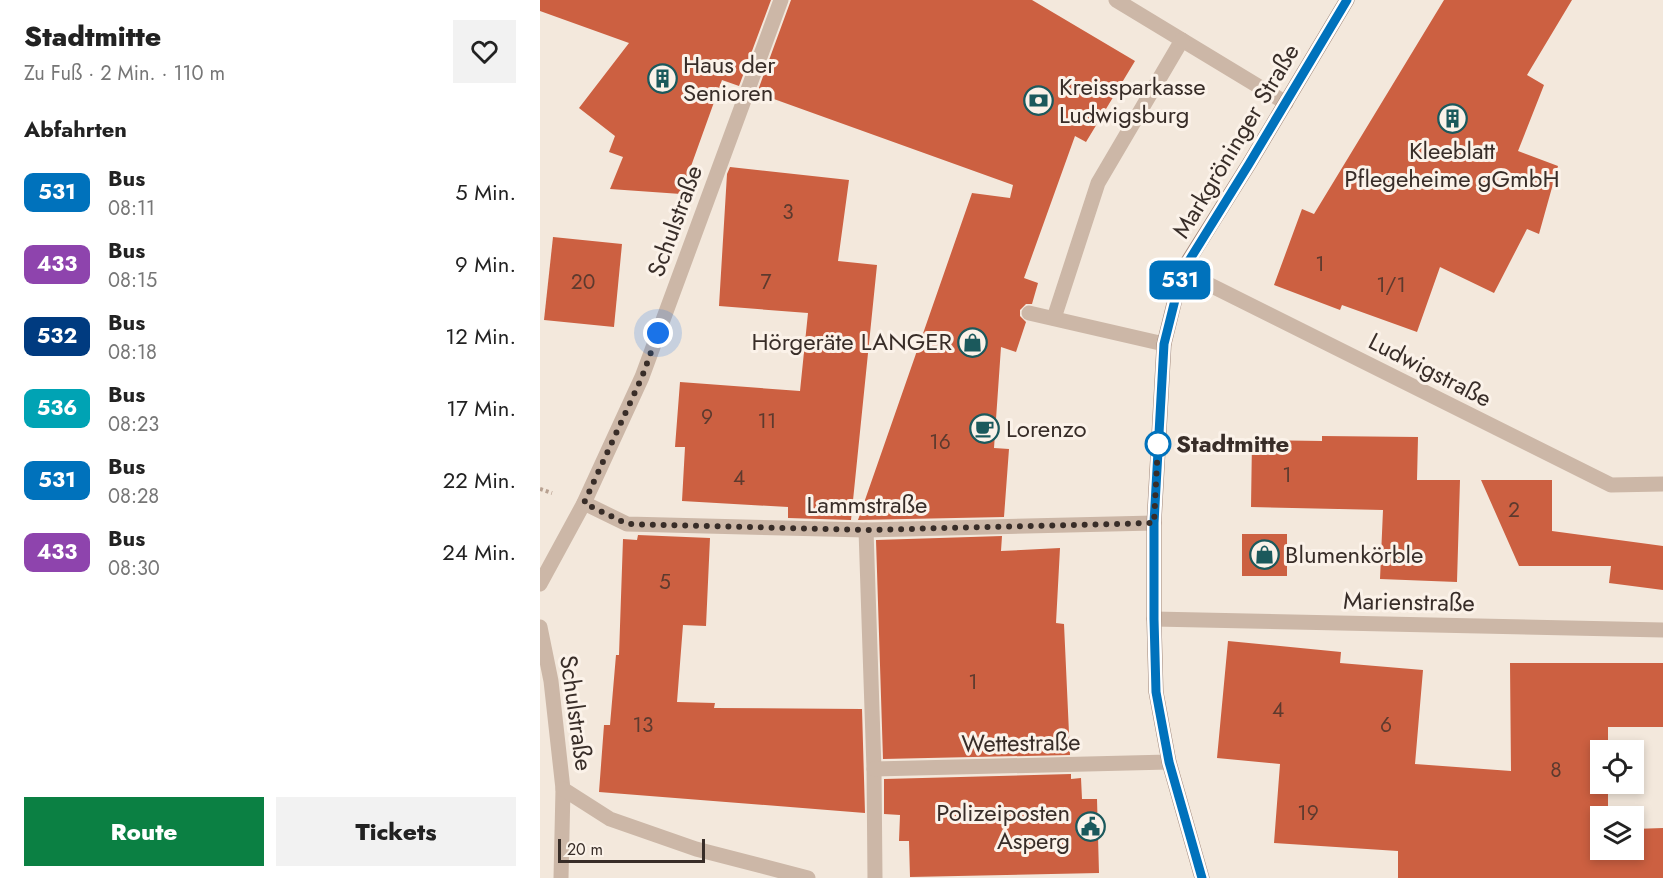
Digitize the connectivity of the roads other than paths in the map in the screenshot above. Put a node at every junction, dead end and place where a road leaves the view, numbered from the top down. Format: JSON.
{"nodes":[{"id":1,"x":781,"y":0,"type":"edge"},
{"id":2,"x":1116,"y":0,"type":"edge"},
{"id":3,"x":1347,"y":0,"type":"edge"},
{"id":4,"x":1182,"y":40,"type":"junction"},
{"id":5,"x":1286,"y":102,"type":"junction"},
{"id":6,"x":1182,"y":272,"type":"junction"},
{"id":7,"x":1029,"y":313,"type":"dead end"},
{"id":8,"x":1054,"y":318,"type":"junction"},
{"id":9,"x":1164,"y":344,"type":"junction"},
{"id":10,"x":1663,"y":484,"type":"edge"},
{"id":11,"x":584,"y":503,"type":"junction"},
{"id":12,"x":1154,"y":523,"type":"junction"},
{"id":13,"x":866,"y":530,"type":"junction"},
{"id":14,"x":540,"y":584,"type":"edge"},
{"id":15,"x":1154,"y":619,"type":"junction"},
{"id":16,"x":540,"y":627,"type":"edge"},
{"id":17,"x":1663,"y":630,"type":"edge"},
{"id":18,"x":1169,"y":762,"type":"junction"},
{"id":19,"x":874,"y":769,"type":"junction"},
{"id":20,"x":563,"y":789,"type":"junction"},
{"id":21,"x":561,"y":878,"type":"edge"},
{"id":22,"x":808,"y":878,"type":"edge"},
{"id":23,"x":875,"y":878,"type":"edge"},
{"id":24,"x":1202,"y":878,"type":"edge"}],
"edges":[{"from":1,"to":11,"type":"street","name":"Schulstraße"},
{"from":2,"to":4,"type":"street"},
{"from":3,"to":5,"type":"main road","name":"Markgröninger Straße"},
{"from":4,"to":5,"type":"street"},
{"from":4,"to":8,"type":"street"},
{"from":5,"to":6,"type":"main road","name":"Markgröninger Straße"},
{"from":6,"to":9,"type":"main road","name":"Markgröninger Straße"},
{"from":6,"to":10,"type":"street","name":"Ludwigstraße"},
{"from":7,"to":8,"type":"street"},
{"from":8,"to":9,"type":"street"},
{"from":9,"to":12,"type":"main road","name":"Markgröninger Straße"},
{"from":11,"to":13,"type":"street","name":"Lammstraße"},
{"from":11,"to":14,"type":"street","name":"Schulstraße"},
{"from":12,"to":13,"type":"street","name":"Lammstraße"},
{"from":12,"to":15,"type":"main road","name":"Markgröninger Straße"},
{"from":13,"to":19,"type":"street"},
{"from":15,"to":17,"type":"street","name":"Marienstraße"},
{"from":15,"to":18,"type":"main road","name":"Markgröninger Straße"},
{"from":16,"to":20,"type":"street","name":"Schulstraße"},
{"from":18,"to":19,"type":"street","name":"Wettestraße"},
{"from":18,"to":24,"type":"main road","name":"Markgröninger Straße"},
{"from":19,"to":23,"type":"street"},
{"from":20,"to":21,"type":"street","name":"Schulstraße"},
{"from":20,"to":22,"type":"street"}]}
